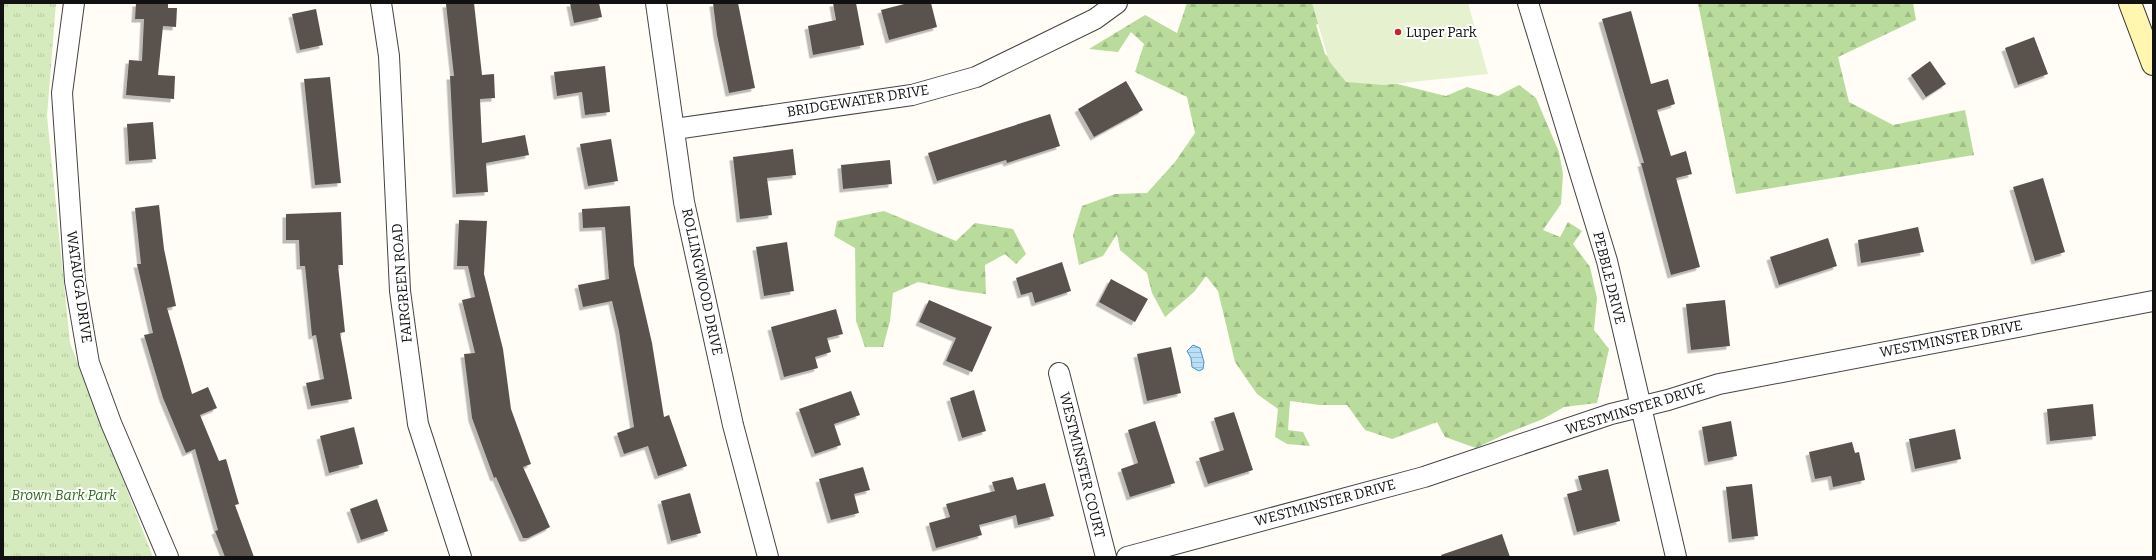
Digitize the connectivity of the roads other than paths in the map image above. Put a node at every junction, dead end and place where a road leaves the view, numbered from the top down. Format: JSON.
{"nodes":[{"id":1,"x":74,"y":3,"type":"edge"},
{"id":2,"x":381,"y":3,"type":"edge"},
{"id":3,"x":656,"y":3,"type":"edge"},
{"id":4,"x":1117,"y":3,"type":"edge"},
{"id":5,"x":1528,"y":3,"type":"edge"},
{"id":6,"x":2130,"y":3,"type":"edge"},
{"id":7,"x":2153,"y":64,"type":"edge"},
{"id":8,"x":674,"y":129,"type":"junction"},
{"id":9,"x":2153,"y":301,"type":"edge"},
{"id":10,"x":1059,"y":372,"type":"dead end"},
{"id":11,"x":1640,"y":407,"type":"junction"},
{"id":12,"x":168,"y":557,"type":"edge"},
{"id":13,"x":461,"y":557,"type":"edge"},
{"id":14,"x":768,"y":557,"type":"edge"},
{"id":15,"x":1106,"y":557,"type":"edge"},
{"id":16,"x":1127,"y":557,"type":"edge"},
{"id":17,"x":1676,"y":557,"type":"edge"}],
"edges":[{"from":1,"to":12,"type":"street","name":"WATAUGA DRIVE"},
{"from":2,"to":13,"type":"street","name":"FAIRGREEN ROAD"},
{"from":3,"to":8,"type":"street","name":"ROLLINGWOOD DRIVE"},
{"from":4,"to":8,"type":"street","name":"BRIDGEWATER DRIVE"},
{"from":5,"to":11,"type":"street","name":"PEBBLE DRIVE"},
{"from":6,"to":7,"type":"main road"},
{"from":8,"to":14,"type":"street","name":"ROLLINGWOOD DRIVE"},
{"from":9,"to":11,"type":"street","name":"WESTMINSTER DRIVE"},
{"from":10,"to":15,"type":"street","name":"WESTMINSTER COURT"},
{"from":11,"to":16,"type":"street","name":"WESTMINSTER DRIVE"},
{"from":11,"to":17,"type":"street","name":"PEBBLE DRIVE"}]}
